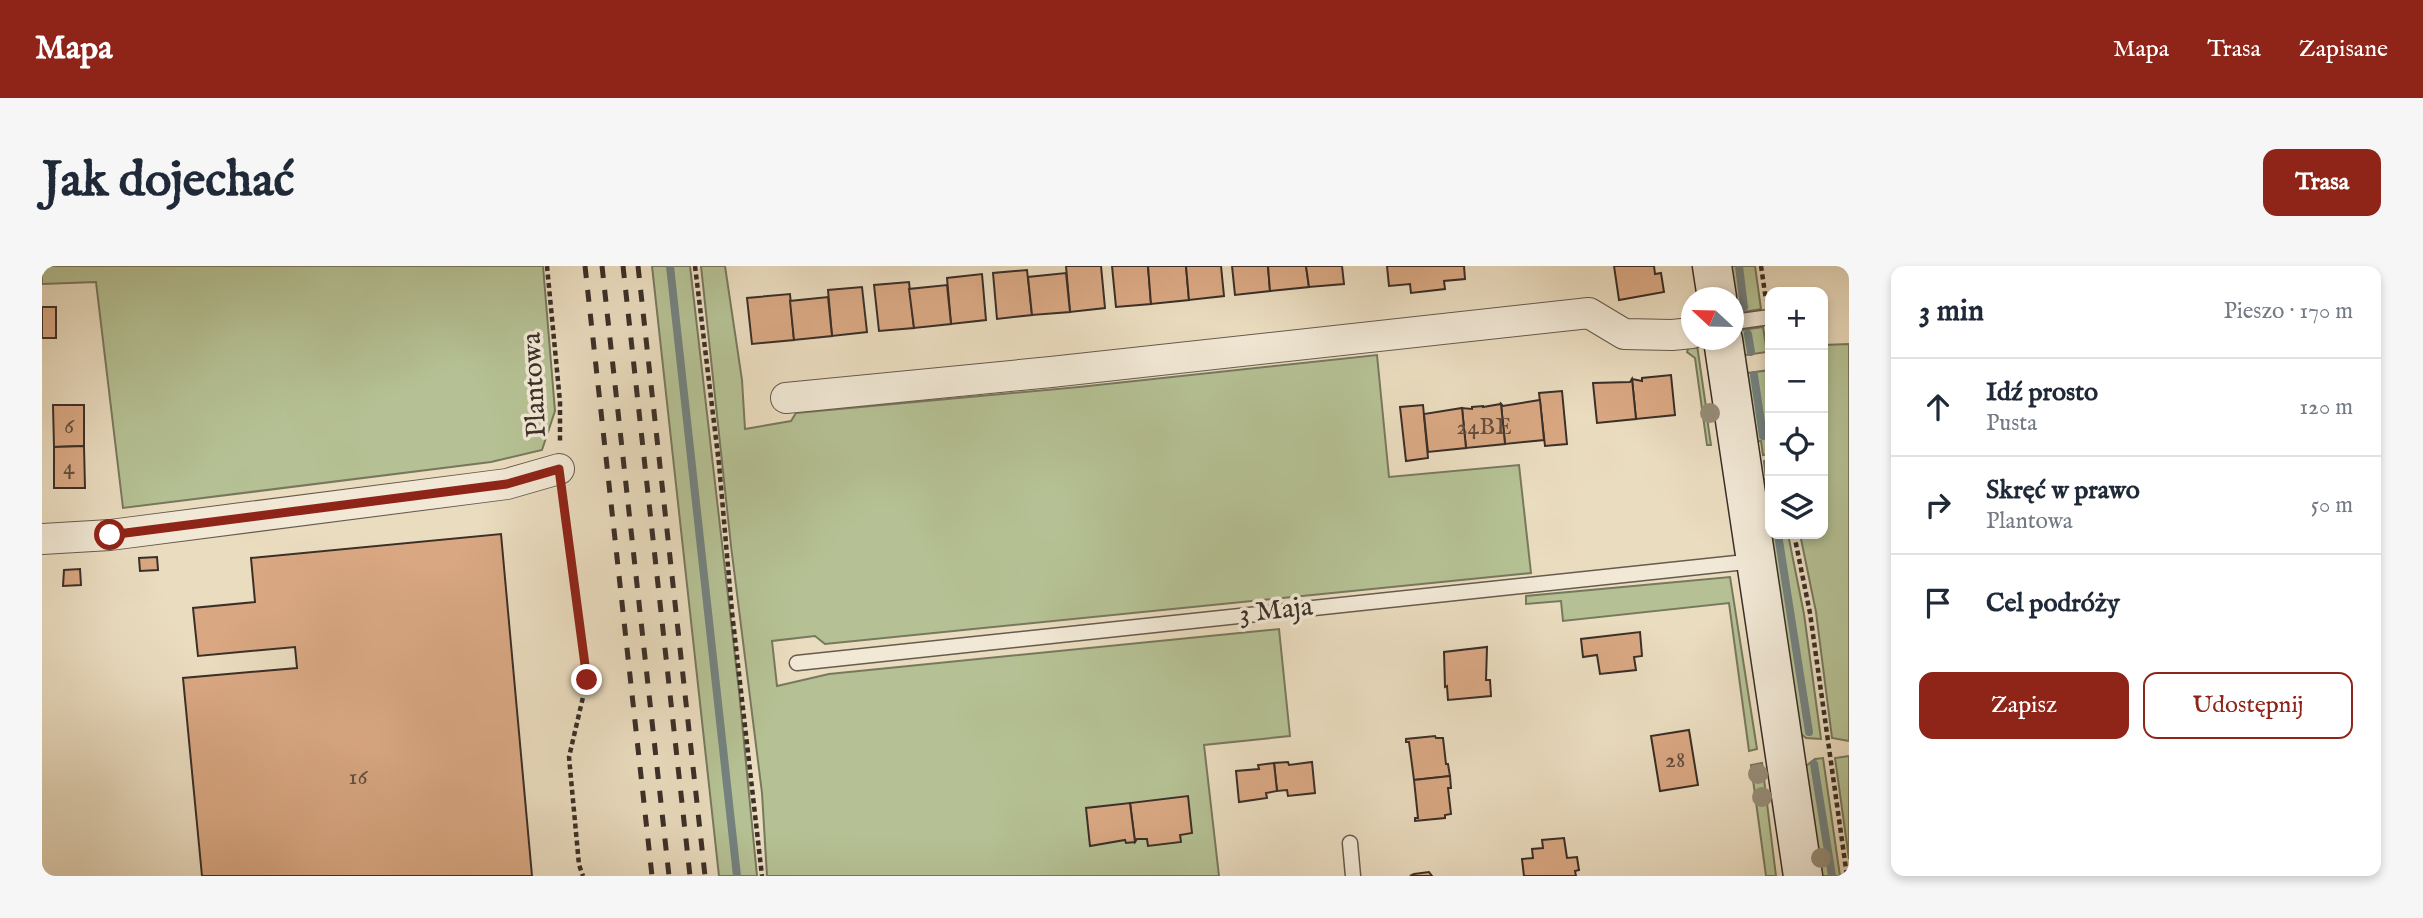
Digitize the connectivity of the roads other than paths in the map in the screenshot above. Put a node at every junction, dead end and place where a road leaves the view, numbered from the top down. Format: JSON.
{"nodes":[{"id":1,"x":1712,"y":266,"type":"edge"},
{"id":2,"x":1715,"y":287,"type":"edge"},
{"id":3,"x":1765,"y":318,"type":"edge"},
{"id":4,"x":1744,"y":320,"type":"edge"},
{"id":5,"x":1681,"y":334,"type":"edge"},
{"id":6,"x":1724,"y":350,"type":"edge"},
{"id":7,"x":786,"y":398,"type":"dead end"},
{"id":8,"x":559,"y":469,"type":"road end"},
{"id":9,"x":42,"y":539,"type":"edge"},
{"id":10,"x":1755,"y":561,"type":"junction"},
{"id":11,"x":797,"y":663,"type":"dead end"},
{"id":12,"x":1350,"y":843,"type":"dead end"},
{"id":13,"x":1353,"y":876,"type":"edge"},
{"id":14,"x":1803,"y":876,"type":"edge"}],
"edges":[{"from":1,"to":2,"type":"street"},
{"from":3,"to":4,"type":"lane"},
{"from":5,"to":7,"type":"street"},
{"from":6,"to":10,"type":"street"},
{"from":8,"to":9,"type":"street"},
{"from":10,"to":11,"type":"lane","name":"3 Maja"},
{"from":10,"to":14,"type":"street"},
{"from":12,"to":13,"type":"lane"}]}
